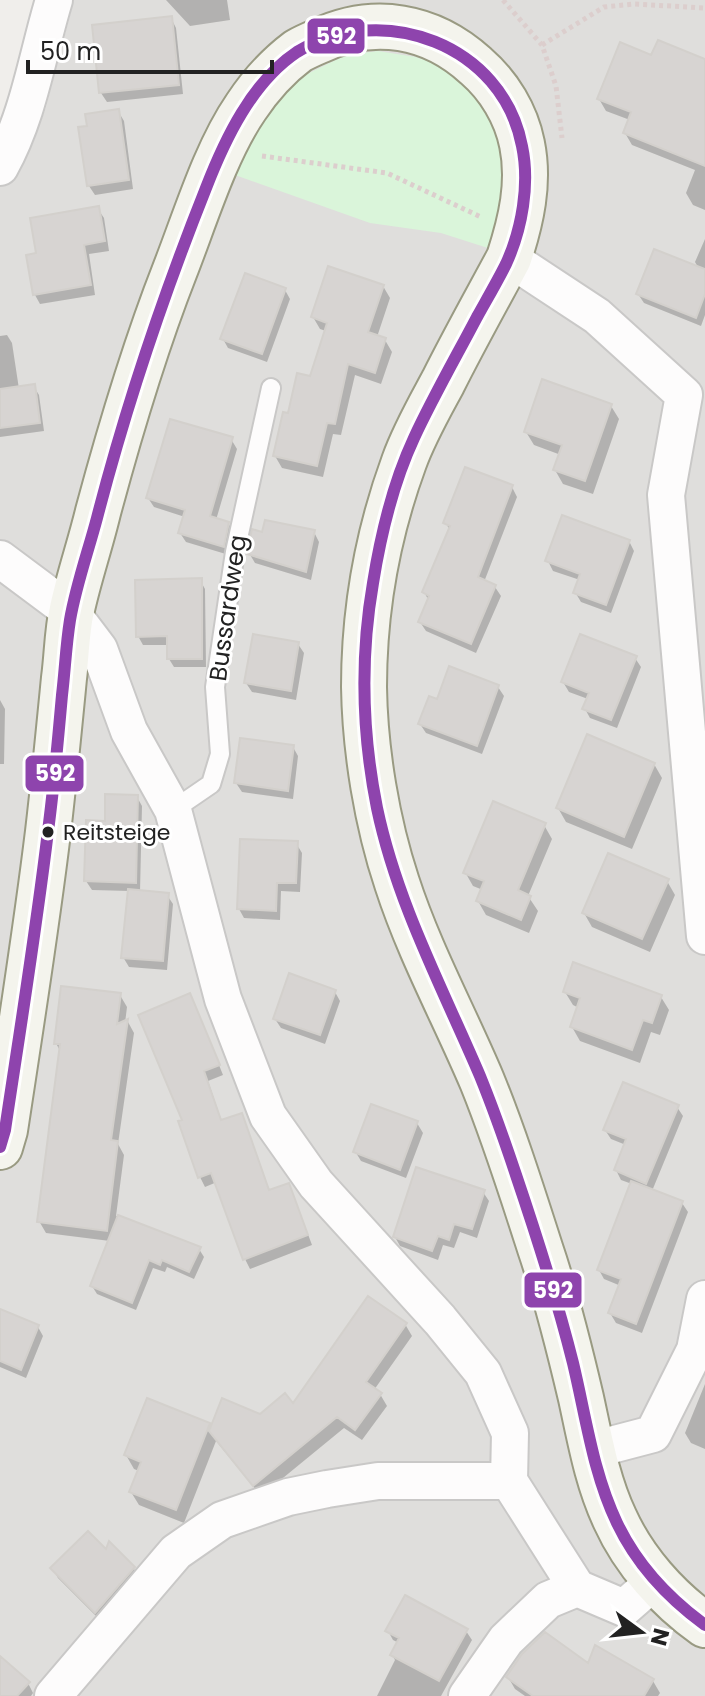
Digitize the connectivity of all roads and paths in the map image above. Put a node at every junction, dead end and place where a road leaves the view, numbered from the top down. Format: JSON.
{"nodes":[{"id":1,"x":54,"y":0,"type":"edge"},
{"id":2,"x":705,"y":8,"type":"edge"},
{"id":3,"x":542,"y":45,"type":"dead end"},
{"id":4,"x":222,"y":150,"type":"junction"},
{"id":5,"x":0,"y":167,"type":"edge"},
{"id":6,"x":513,"y":246,"type":"junction"},
{"id":7,"x":694,"y":387,"type":"edge"},
{"id":8,"x":271,"y":388,"type":"dead end"},
{"id":9,"x":0,"y":559,"type":"edge"},
{"id":10,"x":71,"y":612,"type":"junction"},
{"id":11,"x":173,"y":810,"type":"junction"},
{"id":12,"x":705,"y":936,"type":"edge"},
{"id":13,"x":0,"y":1147,"type":"edge"},
{"id":14,"x":705,"y":1299,"type":"edge"},
{"id":15,"x":592,"y":1450,"type":"junction"},
{"id":16,"x":509,"y":1481,"type":"junction"},
{"id":17,"x":656,"y":1580,"type":"junction"},
{"id":18,"x":577,"y":1588,"type":"junction"},
{"id":19,"x":705,"y":1625,"type":"edge"},
{"id":20,"x":53,"y":1696,"type":"edge"},
{"id":21,"x":467,"y":1696,"type":"edge"}],
"edges":[{"from":1,"to":5,"type":"street"},
{"from":2,"to":3,"type":"path"},
{"from":4,"to":6,"type":"path"},
{"from":4,"to":6,"type":"main road"},
{"from":4,"to":10,"type":"main road"},
{"from":6,"to":7,"type":"street"},
{"from":6,"to":15,"type":"main road"},
{"from":7,"to":12,"type":"street"},
{"from":8,"to":11,"type":"lane","name":"Bussardweg"},
{"from":9,"to":10,"type":"street"},
{"from":10,"to":11,"type":"street"},
{"from":10,"to":13,"type":"main road"},
{"from":11,"to":16,"type":"street"},
{"from":14,"to":15,"type":"street"},
{"from":15,"to":17,"type":"main road"},
{"from":16,"to":18,"type":"street"},
{"from":16,"to":20,"type":"street"},
{"from":17,"to":18,"type":"street"},
{"from":17,"to":19,"type":"main road"},
{"from":18,"to":21,"type":"street"}]}
